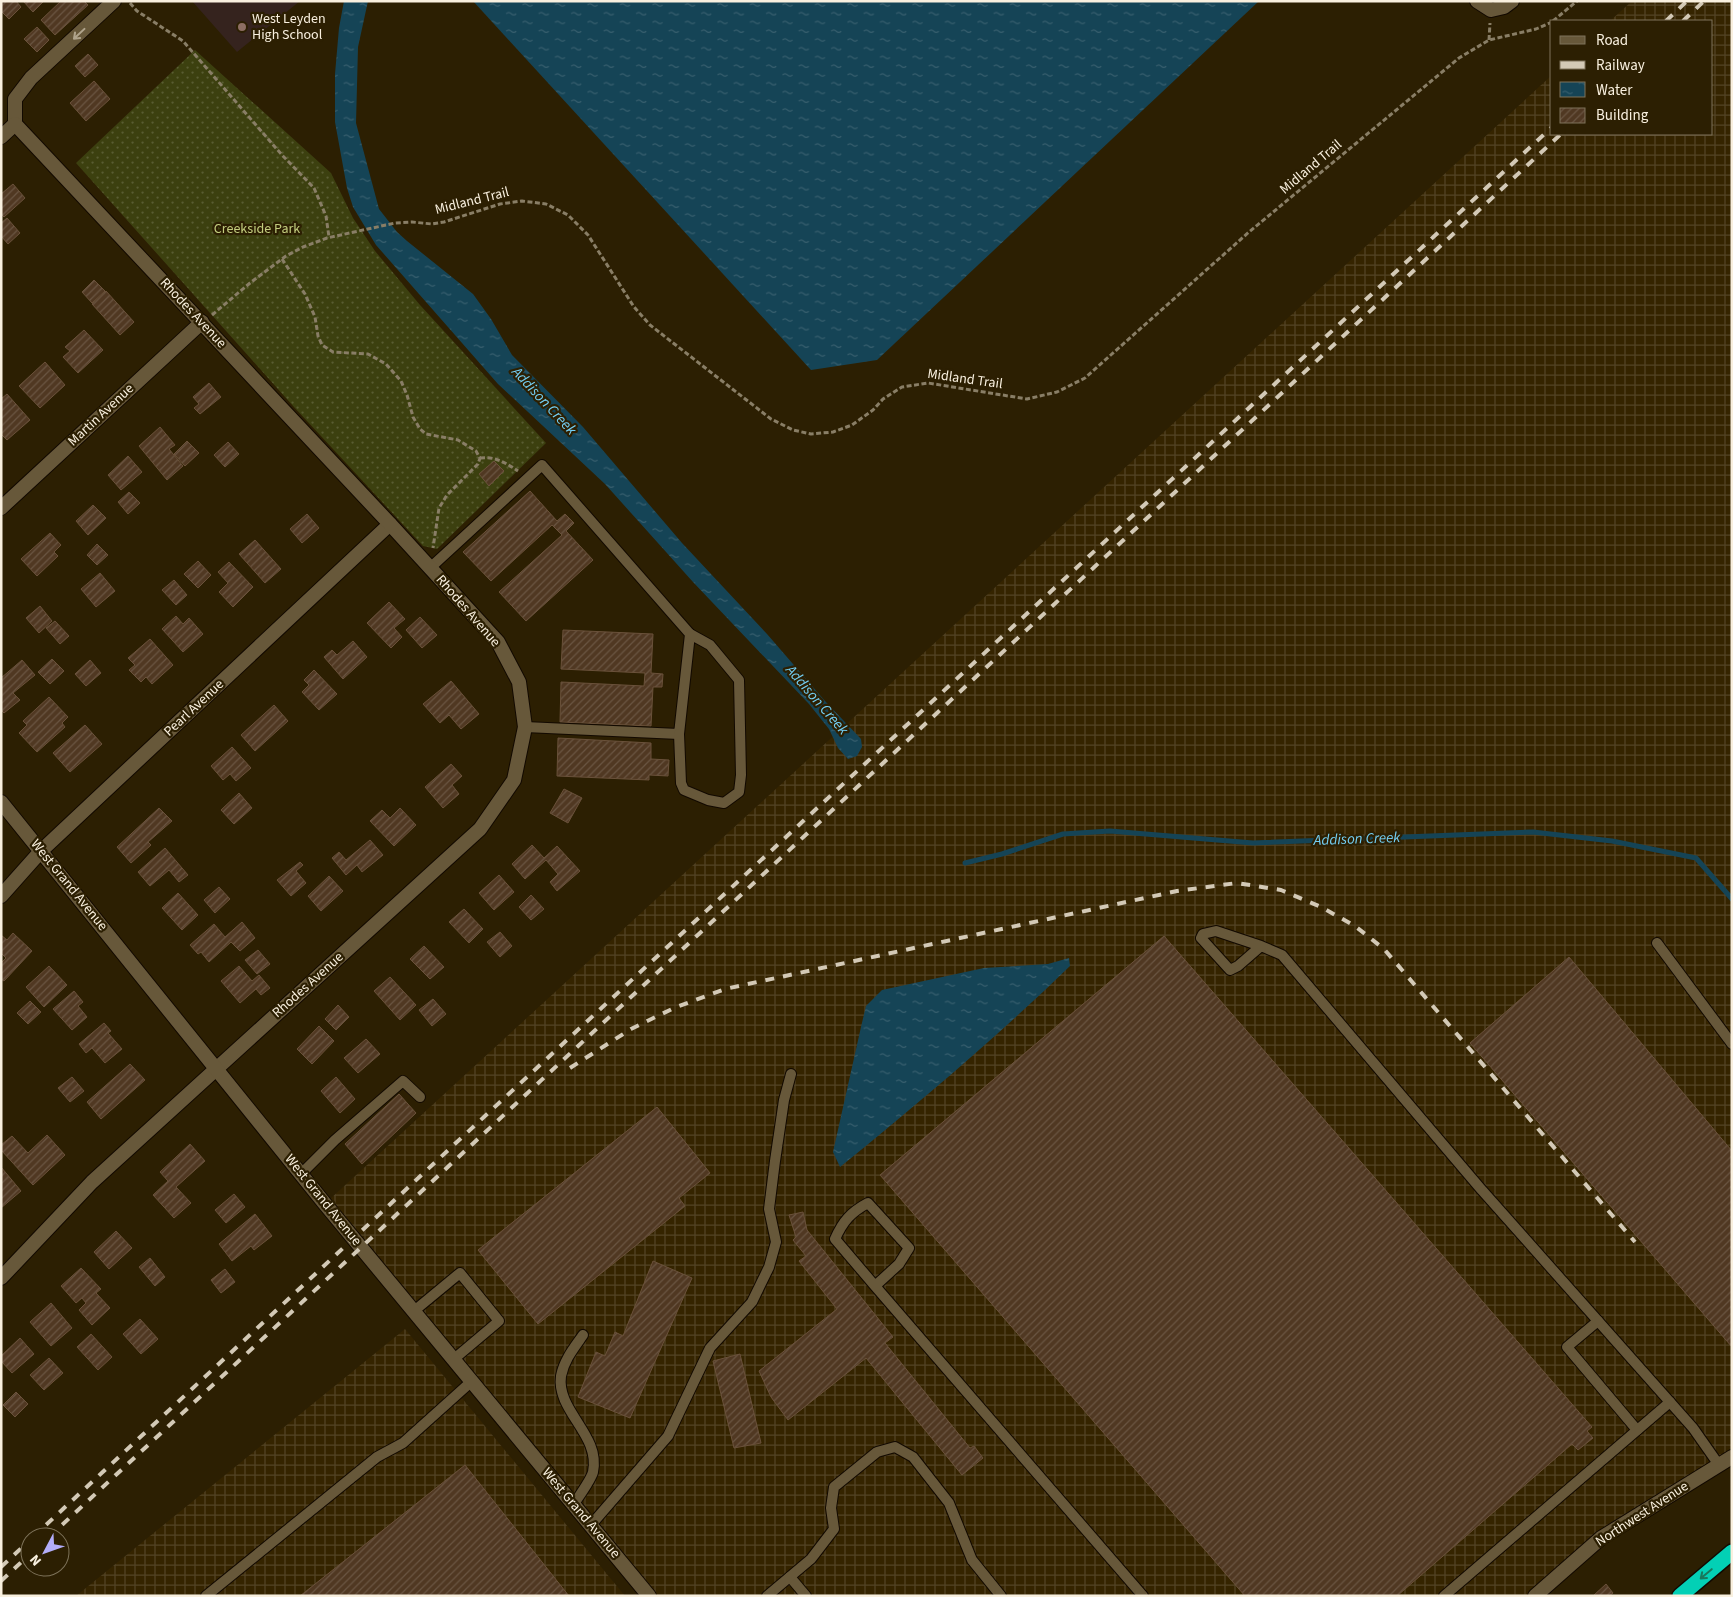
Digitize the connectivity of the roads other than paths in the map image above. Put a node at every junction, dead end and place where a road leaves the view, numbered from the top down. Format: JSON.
{"nodes":[{"id":1,"x":114,"y":1,"type":"edge"},
{"id":2,"x":1477,"y":1,"type":"edge"},
{"id":3,"x":1512,"y":1,"type":"edge"},
{"id":4,"x":15,"y":124,"type":"junction"},
{"id":5,"x":1,"y":137,"type":"edge"},
{"id":6,"x":202,"y":322,"type":"junction"},
{"id":7,"x":1,"y":508,"type":"edge"},
{"id":8,"x":390,"y":524,"type":"junction"},
{"id":9,"x":430,"y":568,"type":"junction"},
{"id":10,"x":690,"y":634,"type":"junction"},
{"id":11,"x":525,"y":727,"type":"junction"},
{"id":12,"x":679,"y":734,"type":"junction"},
{"id":13,"x":1,"y":802,"type":"edge"},
{"id":14,"x":41,"y":852,"type":"junction"},
{"id":15,"x":1,"y":896,"type":"edge"},
{"id":16,"x":1658,"y":943,"type":"dead end"},
{"id":17,"x":1261,"y":946,"type":"junction"},
{"id":18,"x":1732,"y":1044,"type":"edge"},
{"id":19,"x":217,"y":1068,"type":"junction"},
{"id":20,"x":791,"y":1074,"type":"dead end"},
{"id":21,"x":420,"y":1097,"type":"dead end"},
{"id":22,"x":302,"y":1174,"type":"junction"},
{"id":23,"x":1,"y":1278,"type":"edge"},
{"id":24,"x":875,"y":1286,"type":"junction"},
{"id":25,"x":414,"y":1311,"type":"junction"},
{"id":26,"x":1598,"y":1321,"type":"junction"},
{"id":27,"x":583,"y":1336,"type":"dead end"},
{"id":28,"x":454,"y":1359,"type":"junction"},
{"id":29,"x":472,"y":1381,"type":"junction"},
{"id":30,"x":1670,"y":1402,"type":"junction"},
{"id":31,"x":1637,"y":1430,"type":"junction"},
{"id":32,"x":1732,"y":1457,"type":"edge"},
{"id":33,"x":1719,"y":1465,"type":"junction"},
{"id":34,"x":574,"y":1504,"type":"junction"},
{"id":35,"x":590,"y":1525,"type":"junction"},
{"id":36,"x":1732,"y":1552,"type":"edge"},
{"id":37,"x":790,"y":1577,"type":"junction"},
{"id":38,"x":206,"y":1596,"type":"edge"},
{"id":39,"x":649,"y":1596,"type":"edge"},
{"id":40,"x":767,"y":1596,"type":"edge"},
{"id":41,"x":806,"y":1596,"type":"edge"},
{"id":42,"x":1001,"y":1596,"type":"edge"},
{"id":43,"x":1143,"y":1596,"type":"edge"},
{"id":44,"x":1444,"y":1596,"type":"edge"},
{"id":45,"x":1535,"y":1596,"type":"edge"},
{"id":46,"x":1680,"y":1596,"type":"edge"}],
"edges":[{"from":1,"to":4,"type":"street","one_way":true},
{"from":2,"to":3,"type":"street"},
{"from":4,"to":5,"type":"street"},
{"from":4,"to":6,"type":"street","name":"Rhodes Avenue"},
{"from":6,"to":7,"type":"street","name":"Martin Avenue"},
{"from":6,"to":8,"type":"street","name":"Rhodes Avenue"},
{"from":8,"to":9,"type":"street","name":"Rhodes Avenue"},
{"from":8,"to":14,"type":"street","name":"Pearl Avenue"},
{"from":9,"to":10,"type":"lane"},
{"from":9,"to":11,"type":"street","name":"Rhodes Avenue"},
{"from":10,"to":12,"type":"lane"},
{"from":10,"to":12,"type":"lane"},
{"from":11,"to":12,"type":"lane"},
{"from":11,"to":19,"type":"street","name":"Rhodes Avenue"},
{"from":13,"to":14,"type":"street","name":"West Grand Avenue"},
{"from":14,"to":15,"type":"street","name":"Pearl Avenue"},
{"from":14,"to":19,"type":"street","name":"West Grand Avenue"},
{"from":16,"to":18,"type":"lane"},
{"from":17,"to":17,"type":"lane"},
{"from":17,"to":26,"type":"lane"},
{"from":19,"to":22,"type":"street","name":"West Grand Avenue"},
{"from":19,"to":23,"type":"street","name":"Rhodes Avenue"},
{"from":20,"to":35,"type":"lane"},
{"from":21,"to":22,"type":"lane"},
{"from":22,"to":25,"type":"street","name":"West Grand Avenue"},
{"from":24,"to":24,"type":"lane"},
{"from":24,"to":43,"type":"lane"},
{"from":25,"to":28,"type":"street","name":"West Grand Avenue"},
{"from":25,"to":28,"type":"lane"},
{"from":26,"to":30,"type":"lane"},
{"from":26,"to":31,"type":"lane"},
{"from":27,"to":34,"type":"lane"},
{"from":28,"to":29,"type":"street","name":"West Grand Avenue"},
{"from":29,"to":34,"type":"street","name":"West Grand Avenue"},
{"from":29,"to":38,"type":"lane"},
{"from":30,"to":31,"type":"lane"},
{"from":30,"to":33,"type":"lane"},
{"from":31,"to":44,"type":"lane"},
{"from":32,"to":33,"type":"street","name":"Northwest Avenue"},
{"from":33,"to":45,"type":"street","name":"Northwest Avenue"},
{"from":34,"to":35,"type":"street","name":"West Grand Avenue"},
{"from":35,"to":39,"type":"street","name":"West Grand Avenue"},
{"from":36,"to":46,"type":"highway","one_way":true},
{"from":37,"to":40,"type":"lane"},
{"from":37,"to":41,"type":"lane"},
{"from":37,"to":42,"type":"lane"}]}
